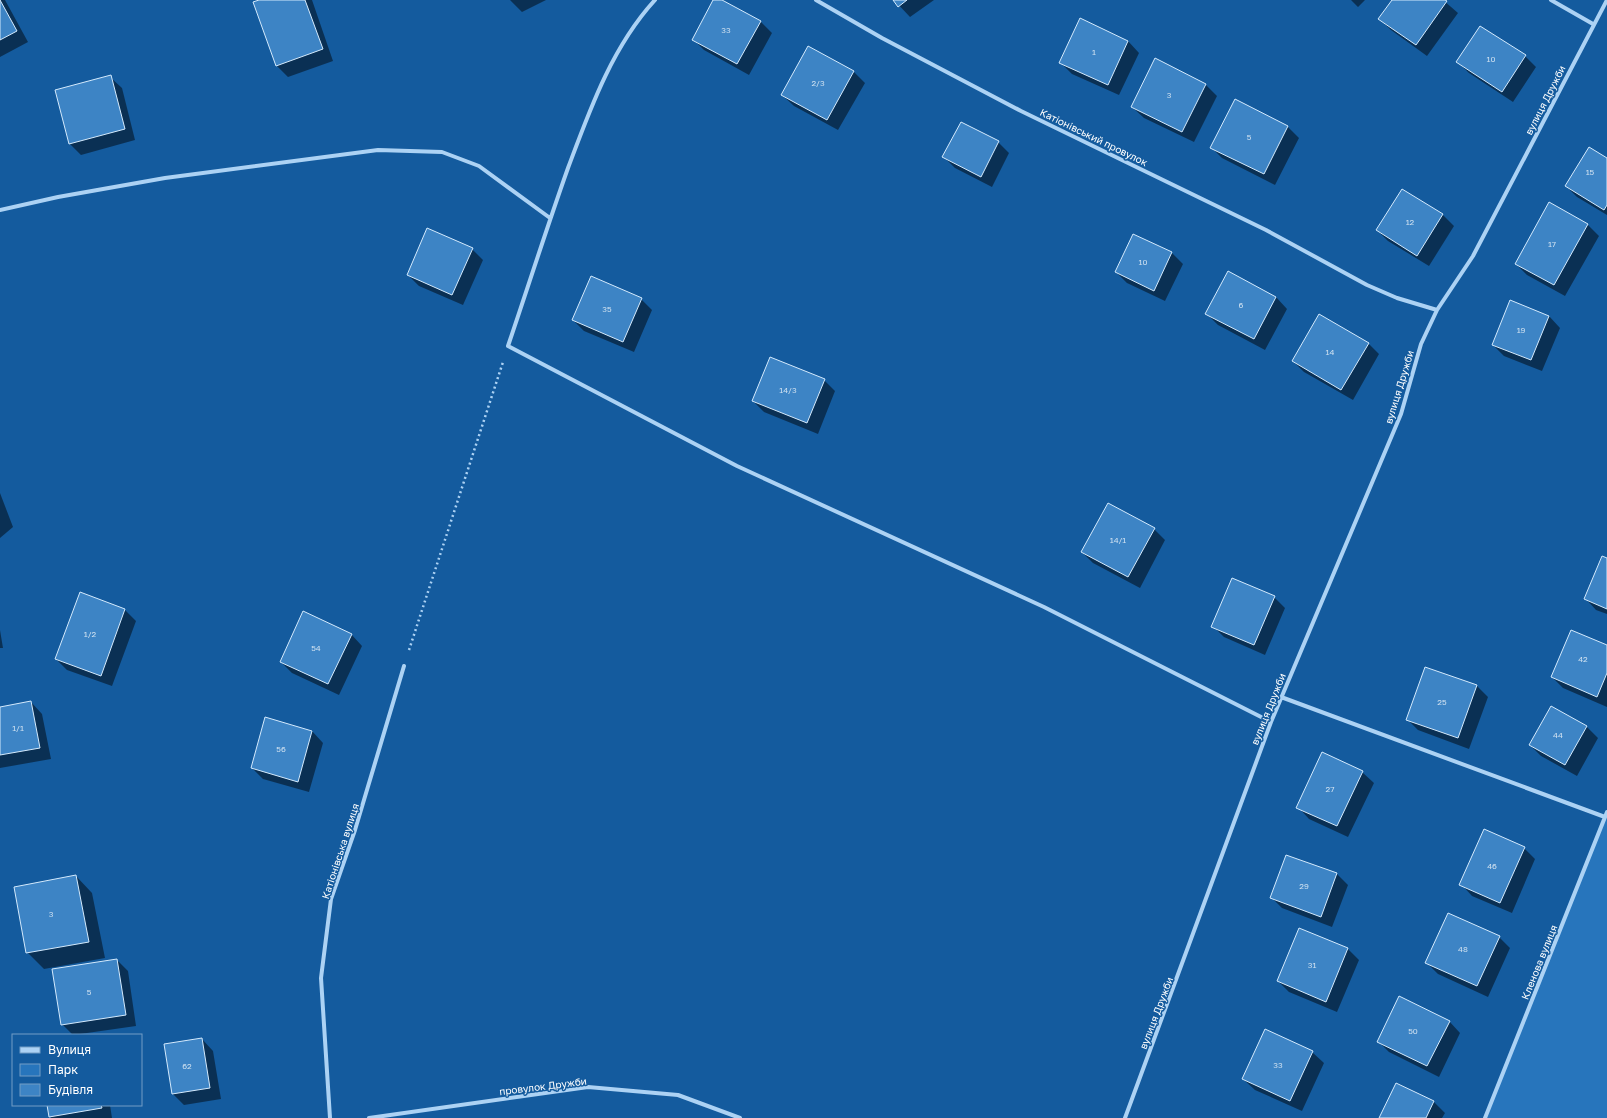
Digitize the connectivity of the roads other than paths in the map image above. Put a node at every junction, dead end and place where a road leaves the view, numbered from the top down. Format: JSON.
{"nodes":[{"id":1,"x":654,"y":0,"type":"edge"},
{"id":2,"x":816,"y":0,"type":"edge"},
{"id":3,"x":1551,"y":0,"type":"edge"},
{"id":4,"x":1607,"y":0,"type":"edge"},
{"id":5,"x":1593,"y":24,"type":"junction"},
{"id":6,"x":0,"y":210,"type":"edge"},
{"id":7,"x":550,"y":218,"type":"junction"},
{"id":8,"x":1437,"y":310,"type":"junction"},
{"id":9,"x":404,"y":666,"type":"road end"},
{"id":10,"x":1281,"y":697,"type":"junction"},
{"id":11,"x":1270,"y":722,"type":"junction"},
{"id":12,"x":1606,"y":815,"type":"edge"},
{"id":13,"x":330,"y":1118,"type":"edge"},
{"id":14,"x":369,"y":1118,"type":"edge"},
{"id":15,"x":740,"y":1118,"type":"edge"},
{"id":16,"x":1125,"y":1118,"type":"edge"},
{"id":17,"x":1485,"y":1118,"type":"edge"}],
"edges":[{"from":1,"to":7,"type":"street"},
{"from":2,"to":8,"type":"street","name":"Катіонівський провулок"},
{"from":3,"to":5,"type":"street"},
{"from":4,"to":5,"type":"street","name":"вулиця Дружби"},
{"from":5,"to":8,"type":"street","name":"вулиця Дружби"},
{"from":6,"to":7,"type":"street"},
{"from":7,"to":11,"type":"street"},
{"from":8,"to":10,"type":"street","name":"вулиця Дружби"},
{"from":9,"to":13,"type":"street","name":"Катіонівська вулиця"},
{"from":10,"to":11,"type":"street","name":"вулиця Дружби"},
{"from":10,"to":12,"type":"street"},
{"from":11,"to":16,"type":"street","name":"вулиця Дружби"},
{"from":12,"to":17,"type":"street","name":"Кленова вулиця"},
{"from":14,"to":15,"type":"street","name":"провулок Дружби"}]}
